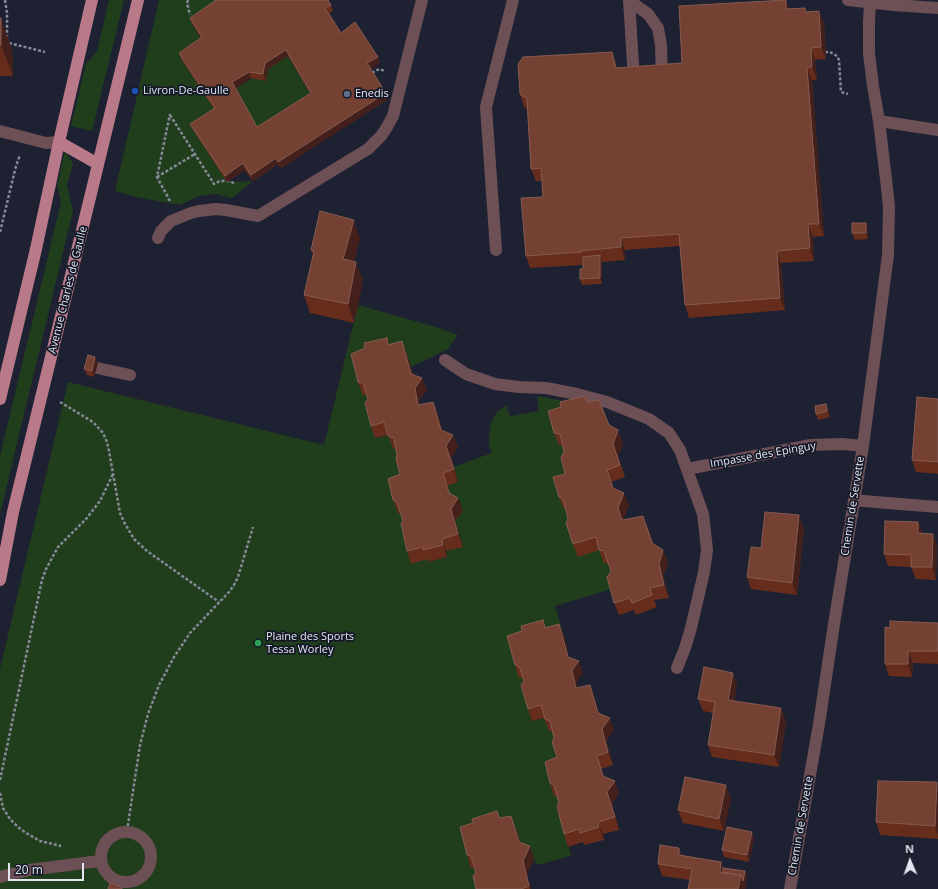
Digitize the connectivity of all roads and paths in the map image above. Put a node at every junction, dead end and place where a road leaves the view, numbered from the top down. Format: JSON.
{"nodes":[{"id":1,"x":5,"y":0,"type":"edge"},
{"id":2,"x":92,"y":0,"type":"edge"},
{"id":3,"x":138,"y":0,"type":"edge"},
{"id":4,"x":188,"y":0,"type":"edge"},
{"id":5,"x":422,"y":0,"type":"edge"},
{"id":6,"x":513,"y":0,"type":"edge"},
{"id":7,"x":628,"y":0,"type":"edge"},
{"id":8,"x":632,"y":0,"type":"edge"},
{"id":9,"x":848,"y":0,"type":"edge"},
{"id":10,"x":870,"y":3,"type":"junction"},
{"id":11,"x":938,"y":8,"type":"edge"},
{"id":12,"x":190,"y":15,"type":"dead end"},
{"id":13,"x":45,"y":52,"type":"dead end"},
{"id":14,"x":825,"y":52,"type":"dead end"},
{"id":15,"x":662,"y":78,"type":"edge"},
{"id":16,"x":634,"y":80,"type":"edge"},
{"id":17,"x":848,"y":94,"type":"dead end"},
{"id":18,"x":879,"y":121,"type":"junction"},
{"id":19,"x":938,"y":130,"type":"edge"},
{"id":20,"x":0,"y":131,"type":"edge"},
{"id":21,"x":27,"y":138,"type":"junction"},
{"id":22,"x":59,"y":142,"type":"junction"},
{"id":23,"x":195,"y":154,"type":"junction"},
{"id":24,"x":98,"y":164,"type":"junction"},
{"id":25,"x":157,"y":178,"type":"junction"},
{"id":26,"x":235,"y":184,"type":"dead end"},
{"id":27,"x":178,"y":218,"type":"junction"},
{"id":28,"x":0,"y":232,"type":"edge"},
{"id":29,"x":158,"y":238,"type":"dead end"},
{"id":30,"x":496,"y":250,"type":"dead end"},
{"id":31,"x":445,"y":360,"type":"dead end"},
{"id":32,"x":97,"y":368,"type":"dead end"},
{"id":33,"x":130,"y":375,"type":"dead end"},
{"id":34,"x":42,"y":392,"type":"junction"},
{"id":35,"x":0,"y":399,"type":"edge"},
{"id":36,"x":863,"y":446,"type":"junction"},
{"id":37,"x":688,"y":469,"type":"junction"},
{"id":38,"x":113,"y":474,"type":"junction"},
{"id":39,"x":854,"y":500,"type":"junction"},
{"id":40,"x":938,"y":507,"type":"edge"},
{"id":41,"x":253,"y":527,"type":"dead end"},
{"id":42,"x":0,"y":580,"type":"edge"},
{"id":43,"x":219,"y":602,"type":"junction"},
{"id":44,"x":677,"y":668,"type":"dead end"},
{"id":45,"x":0,"y":780,"type":"edge"},
{"id":46,"x":0,"y":793,"type":"edge"},
{"id":47,"x":127,"y":831,"type":"junction"},
{"id":48,"x":64,"y":846,"type":"dead end"},
{"id":49,"x":100,"y":861,"type":"junction"},
{"id":50,"x":0,"y":877,"type":"edge"},
{"id":51,"x":790,"y":889,"type":"edge"}],
"edges":[{"from":1,"to":13,"type":"path"},
{"from":2,"to":22,"type":"main road"},
{"from":3,"to":24,"type":"main road","name":"Avenue Charles de Gaulle"},
{"from":4,"to":12,"type":"path"},
{"from":5,"to":27,"type":"street"},
{"from":6,"to":30,"type":"street"},
{"from":7,"to":16,"type":"street"},
{"from":8,"to":15,"type":"street"},
{"from":9,"to":10,"type":"street"},
{"from":10,"to":11,"type":"street"},
{"from":10,"to":18,"type":"street","name":"Chemin de Servette"},
{"from":14,"to":17,"type":"path"},
{"from":18,"to":19,"type":"street"},
{"from":18,"to":36,"type":"street","name":"Chemin de Servette"},
{"from":20,"to":21,"type":"street"},
{"from":21,"to":22,"type":"street"},
{"from":21,"to":28,"type":"path"},
{"from":22,"to":24,"type":"main road"},
{"from":22,"to":35,"type":"main road"},
{"from":23,"to":25,"type":"path"},
{"from":23,"to":25,"type":"path"},
{"from":23,"to":26,"type":"path"},
{"from":24,"to":34,"type":"main road","name":"Avenue Charles de Gaulle"},
{"from":25,"to":27,"type":"path"},
{"from":27,"to":29,"type":"street"},
{"from":31,"to":37,"type":"street"},
{"from":32,"to":33,"type":"street"},
{"from":34,"to":38,"type":"path"},
{"from":34,"to":42,"type":"main road","name":"Avenue Charles de Gaulle"},
{"from":36,"to":37,"type":"street","name":"Impasse des Epinguy"},
{"from":36,"to":39,"type":"street","name":"Chemin de Servette"},
{"from":37,"to":44,"type":"street"},
{"from":38,"to":43,"type":"path"},
{"from":38,"to":45,"type":"path"},
{"from":39,"to":40,"type":"street"},
{"from":39,"to":51,"type":"street","name":"Chemin de Servette"},
{"from":41,"to":43,"type":"path"},
{"from":43,"to":47,"type":"path"},
{"from":46,"to":48,"type":"path"},
{"from":47,"to":49,"type":"street"},
{"from":47,"to":49,"type":"street"},
{"from":49,"to":50,"type":"street"}]}
